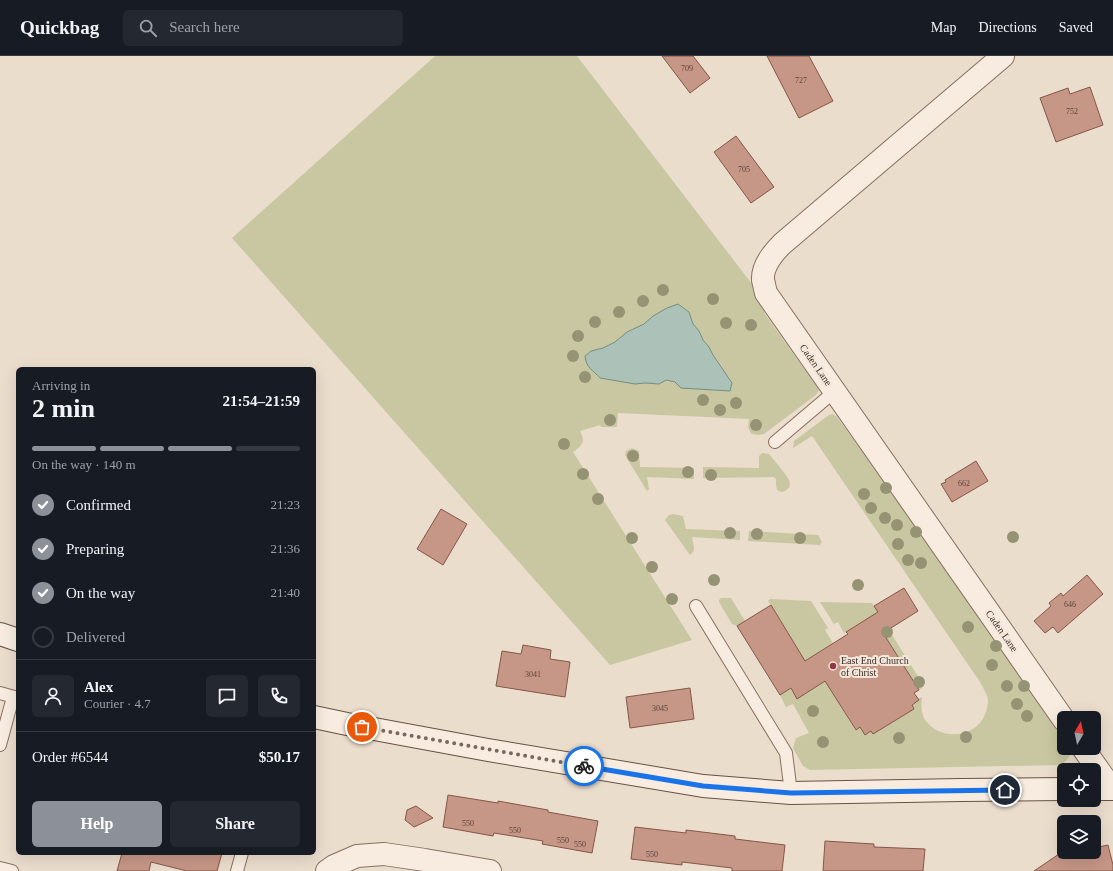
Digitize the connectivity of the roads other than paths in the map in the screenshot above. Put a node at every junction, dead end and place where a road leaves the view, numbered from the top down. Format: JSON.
{"nodes":[{"id":1,"x":1003,"y":56,"type":"edge"},
{"id":2,"x":834,"y":391,"type":"junction"},
{"id":3,"x":775,"y":442,"type":"dead end"},
{"id":4,"x":696,"y":606,"type":"dead end"},
{"id":5,"x":0,"y":634,"type":"edge"},
{"id":6,"x":16,"y":639,"type":"edge"},
{"id":7,"x":0,"y":693,"type":"edge"},
{"id":8,"x":15,"y":697,"type":"edge"},
{"id":9,"x":1058,"y":711,"type":"edge"},
{"id":10,"x":316,"y":717,"type":"edge"},
{"id":11,"x":0,"y":745,"type":"edge"},
{"id":12,"x":1087,"y":755,"type":"edge"},
{"id":13,"x":1106,"y":789,"type":"edge"},
{"id":14,"x":1057,"y":790,"type":"edge"},
{"id":15,"x":791,"y":793,"type":"junction"},
{"id":16,"x":241,"y":855,"type":"edge"},
{"id":17,"x":0,"y":868,"type":"edge"},
{"id":18,"x":12,"y":871,"type":"edge"},
{"id":19,"x":237,"y":871,"type":"edge"},
{"id":20,"x":327,"y":871,"type":"edge"},
{"id":21,"x":490,"y":871,"type":"edge"}],
"edges":[{"from":1,"to":2,"type":"street","name":"Caden Lane"},
{"from":2,"to":3,"type":"lane"},
{"from":2,"to":9,"type":"street","name":"Caden Lane"},
{"from":4,"to":15,"type":"lane"},
{"from":5,"to":6,"type":"street"},
{"from":7,"to":8,"type":"lane"},
{"from":8,"to":11,"type":"lane"},
{"from":10,"to":15,"type":"street"},
{"from":12,"to":13,"type":"street"},
{"from":14,"to":15,"type":"street"},
{"from":16,"to":19,"type":"lane"},
{"from":17,"to":18,"type":"lane"},
{"from":20,"to":21,"type":"street"}]}
